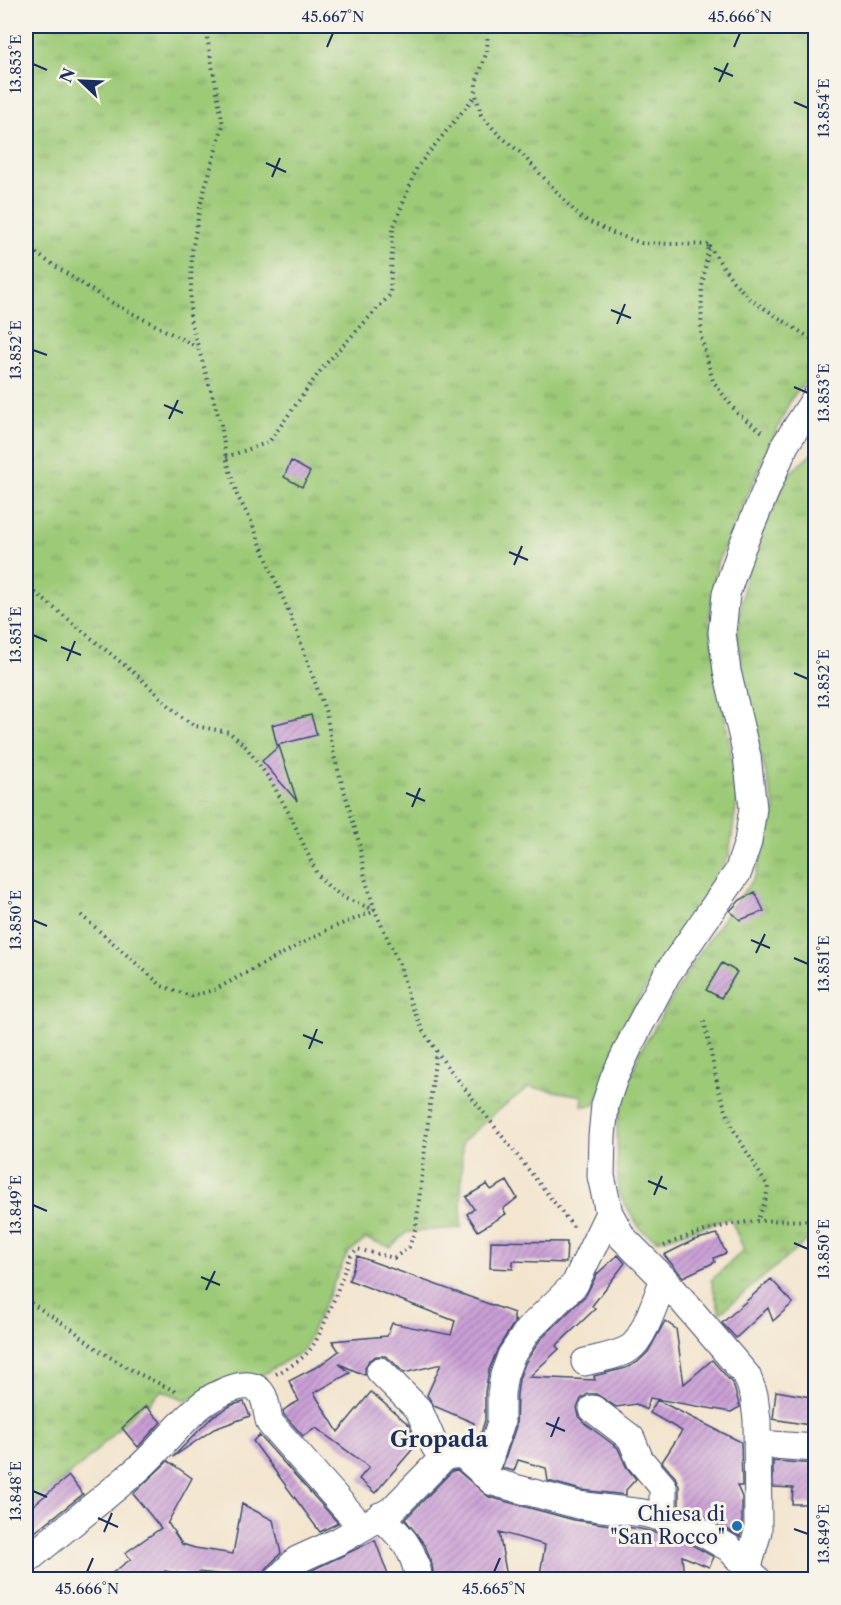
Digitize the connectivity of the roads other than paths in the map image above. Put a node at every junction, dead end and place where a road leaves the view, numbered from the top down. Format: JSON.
{"nodes":[{"id":1,"x":816,"y":397,"type":"edge"},
{"id":2,"x":609,"y":1213,"type":"junction"},
{"id":3,"x":664,"y":1280,"type":"junction"},
{"id":4,"x":585,"y":1362,"type":"dead end"},
{"id":5,"x":380,"y":1371,"type":"dead end"},
{"id":6,"x":593,"y":1409,"type":"dead end"},
{"id":7,"x":758,"y":1444,"type":"junction"},
{"id":8,"x":816,"y":1448,"type":"edge"},
{"id":9,"x":445,"y":1456,"type":"junction"},
{"id":10,"x":482,"y":1473,"type":"junction"},
{"id":11,"x":663,"y":1518,"type":"junction"},
{"id":12,"x":371,"y":1521,"type":"junction"},
{"id":13,"x":26,"y":1561,"type":"edge"},
{"id":14,"x":752,"y":1573,"type":"edge"},
{"id":15,"x":277,"y":1580,"type":"edge"},
{"id":16,"x":419,"y":1580,"type":"edge"}],
"edges":[{"from":1,"to":2,"type":"street"},
{"from":2,"to":3,"type":"street"},
{"from":2,"to":10,"type":"street"},
{"from":3,"to":4,"type":"street"},
{"from":3,"to":7,"type":"street"},
{"from":5,"to":9,"type":"street"},
{"from":6,"to":11,"type":"street"},
{"from":7,"to":8,"type":"street"},
{"from":7,"to":14,"type":"street"},
{"from":9,"to":10,"type":"street"},
{"from":9,"to":12,"type":"street"},
{"from":10,"to":11,"type":"street"},
{"from":11,"to":14,"type":"street"},
{"from":12,"to":13,"type":"street"},
{"from":12,"to":15,"type":"street"},
{"from":12,"to":16,"type":"street"}]}
